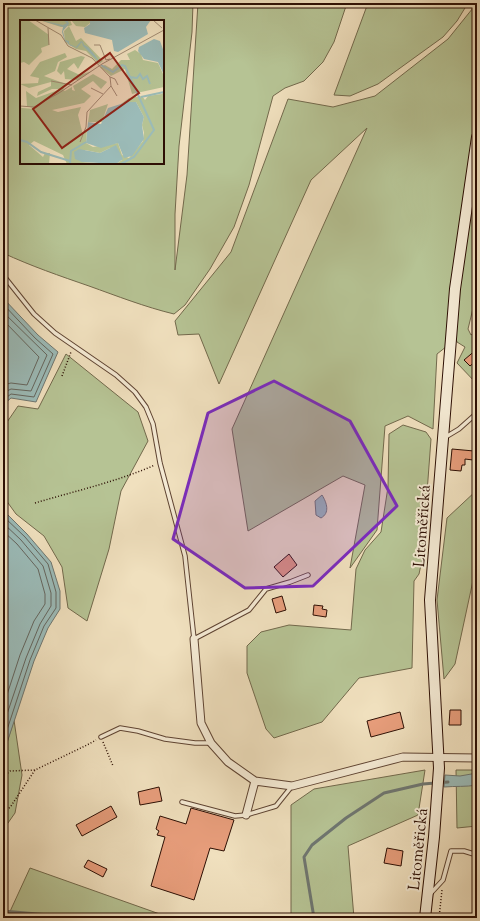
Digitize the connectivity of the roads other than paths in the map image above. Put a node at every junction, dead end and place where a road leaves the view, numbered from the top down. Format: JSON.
{"nodes":[{"id":1,"x":477,"y":137,"type":"edge"},
{"id":2,"x":3,"y":275,"type":"edge"},
{"id":3,"x":477,"y":413,"type":"edge"},
{"id":4,"x":443,"y":439,"type":"junction"},
{"id":5,"x":308,"y":575,"type":"dead end"},
{"id":6,"x":194,"y":639,"type":"junction"},
{"id":7,"x":100,"y":737,"type":"road end"},
{"id":8,"x":211,"y":744,"type":"junction"},
{"id":9,"x":439,"y":758,"type":"junction"},
{"id":10,"x":477,"y":758,"type":"edge"},
{"id":11,"x":255,"y":781,"type":"junction"},
{"id":12,"x":292,"y":786,"type":"junction"},
{"id":13,"x":182,"y":802,"type":"dead end"},
{"id":14,"x":246,"y":815,"type":"junction"},
{"id":15,"x":477,"y":855,"type":"edge"},
{"id":16,"x":427,"y":896,"type":"junction"},
{"id":17,"x":425,"y":918,"type":"edge"}],
"edges":[{"from":1,"to":4,"type":"street","name":"Litoměřická"},
{"from":2,"to":6,"type":"lane"},
{"from":3,"to":4,"type":"lane"},
{"from":4,"to":9,"type":"street","name":"Litoměřická"},
{"from":5,"to":6,"type":"lane"},
{"from":6,"to":8,"type":"street"},
{"from":7,"to":8,"type":"lane"},
{"from":8,"to":11,"type":"street"},
{"from":9,"to":10,"type":"street"},
{"from":9,"to":12,"type":"street"},
{"from":9,"to":16,"type":"street","name":"Litoměřická"},
{"from":11,"to":12,"type":"street"},
{"from":11,"to":14,"type":"street"},
{"from":12,"to":14,"type":"lane"},
{"from":13,"to":14,"type":"lane"},
{"from":15,"to":16,"type":"lane"},
{"from":16,"to":17,"type":"street","name":"Litoměřická"}]}
